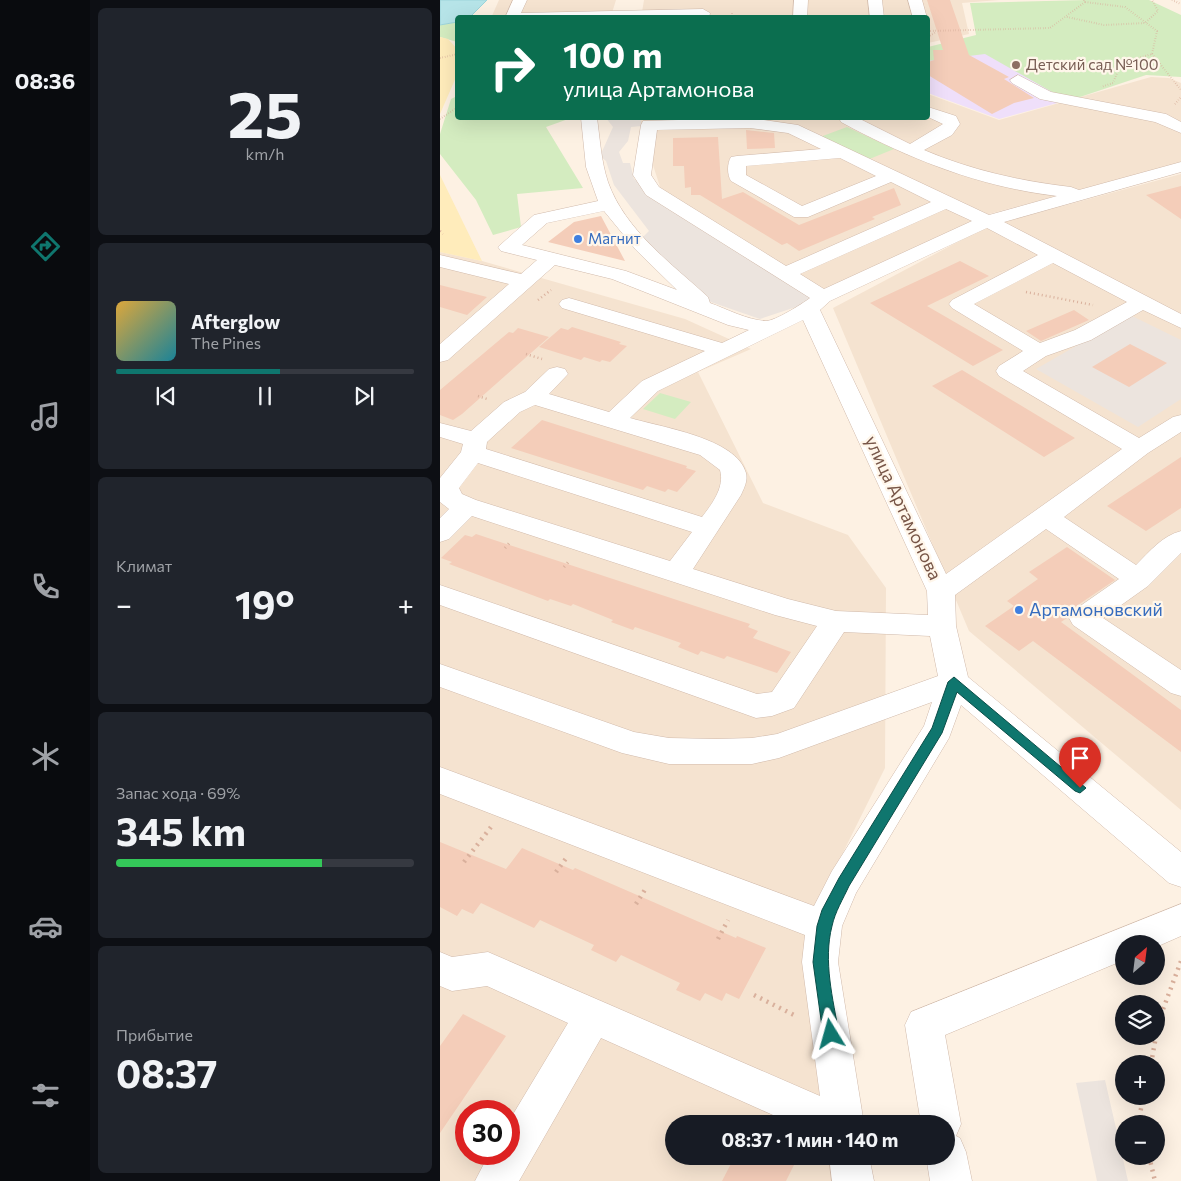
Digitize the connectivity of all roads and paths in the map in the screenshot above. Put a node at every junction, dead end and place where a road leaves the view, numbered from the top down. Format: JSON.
{"nodes":[{"id":1,"x":520,"y":0,"type":"edge"},
{"id":2,"x":801,"y":0,"type":"edge"},
{"id":3,"x":875,"y":0,"type":"edge"},
{"id":4,"x":914,"y":0,"type":"edge"},
{"id":5,"x":1152,"y":0,"type":"edge"},
{"id":6,"x":1172,"y":0,"type":"edge"},
{"id":7,"x":1084,"y":1,"type":"edge"},
{"id":8,"x":1181,"y":4,"type":"edge"},
{"id":9,"x":622,"y":10,"type":"edge"},
{"id":10,"x":513,"y":15,"type":"edge"},
{"id":11,"x":543,"y":15,"type":"edge"},
{"id":12,"x":702,"y":15,"type":"edge"},
{"id":13,"x":800,"y":15,"type":"edge"},
{"id":14,"x":877,"y":15,"type":"edge"},
{"id":15,"x":919,"y":15,"type":"edge"},
{"id":16,"x":1066,"y":16,"type":"junction"},
{"id":17,"x":1146,"y":23,"type":"junction"},
{"id":18,"x":930,"y":31,"type":"edge"},
{"id":19,"x":937,"y":31,"type":"junction"},
{"id":20,"x":930,"y":36,"type":"edge"},
{"id":21,"x":1152,"y":54,"type":"junction"},
{"id":22,"x":455,"y":55,"type":"edge"},
{"id":23,"x":440,"y":58,"type":"edge"},
{"id":24,"x":1018,"y":80,"type":"dead end"},
{"id":25,"x":1181,"y":90,"type":"edge"},
{"id":26,"x":1076,"y":102,"type":"junction"},
{"id":27,"x":455,"y":109,"type":"edge"},
{"id":28,"x":930,"y":113,"type":"edge"},
{"id":29,"x":440,"y":120,"type":"edge"},
{"id":30,"x":589,"y":120,"type":"edge"},
{"id":31,"x":850,"y":120,"type":"edge"},
{"id":32,"x":792,"y":123,"type":"edge"},
{"id":33,"x":1181,"y":128,"type":"edge"},
{"id":34,"x":911,"y":150,"type":"junction"},
{"id":35,"x":841,"y":153,"type":"junction"},
{"id":36,"x":1180,"y":168,"type":"edge"},
{"id":37,"x":890,"y":176,"type":"junction"},
{"id":38,"x":1084,"y":194,"type":"junction"},
{"id":39,"x":946,"y":202,"type":"junction"},
{"id":40,"x":609,"y":204,"type":"junction"},
{"id":41,"x":987,"y":221,"type":"junction"},
{"id":42,"x":440,"y":231,"type":"edge"},
{"id":43,"x":442,"y":234,"type":"dead end"},
{"id":44,"x":1054,"y":255,"type":"junction"},
{"id":45,"x":551,"y":258,"type":"junction"},
{"id":46,"x":440,"y":261,"type":"edge"},
{"id":47,"x":786,"y":273,"type":"junction"},
{"id":48,"x":524,"y":281,"type":"junction"},
{"id":49,"x":993,"y":287,"type":"junction"},
{"id":50,"x":816,"y":303,"type":"junction"},
{"id":51,"x":569,"y":304,"type":"dead end"},
{"id":52,"x":1133,"y":307,"type":"junction"},
{"id":53,"x":710,"y":310,"type":"junction"},
{"id":54,"x":1181,"y":322,"type":"edge"},
{"id":55,"x":440,"y":326,"type":"edge"},
{"id":56,"x":769,"y":328,"type":"junction"},
{"id":57,"x":465,"y":333,"type":"junction"},
{"id":58,"x":724,"y":350,"type":"junction"},
{"id":59,"x":1038,"y":351,"type":"junction"},
{"id":60,"x":440,"y":355,"type":"edge"},
{"id":61,"x":557,"y":374,"type":"dead end"},
{"id":62,"x":533,"y":397,"type":"junction"},
{"id":63,"x":614,"y":420,"type":"junction"},
{"id":64,"x":1181,"y":422,"type":"edge"},
{"id":65,"x":440,"y":430,"type":"edge"},
{"id":66,"x":474,"y":447,"type":"junction"},
{"id":67,"x":1140,"y":448,"type":"junction"},
{"id":68,"x":467,"y":506,"type":"junction"},
{"id":69,"x":1046,"y":517,"type":"junction"},
{"id":70,"x":707,"y":528,"type":"junction"},
{"id":71,"x":440,"y":533,"type":"edge"},
{"id":72,"x":1181,"y":540,"type":"edge"},
{"id":73,"x":676,"y":573,"type":"junction"},
{"id":74,"x":1138,"y":580,"type":"junction"},
{"id":75,"x":941,"y":591,"type":"junction"},
{"id":76,"x":440,"y":594,"type":"edge"},
{"id":77,"x":836,"y":621,"type":"junction"},
{"id":78,"x":942,"y":626,"type":"junction"},
{"id":79,"x":440,"y":676,"type":"edge"},
{"id":80,"x":954,"y":682,"type":"junction"},
{"id":81,"x":1181,"y":685,"type":"edge"},
{"id":82,"x":440,"y":780,"type":"edge"},
{"id":83,"x":508,"y":806,"type":"junction"},
{"id":84,"x":464,"y":862,"type":"dead end"},
{"id":85,"x":1181,"y":872,"type":"edge"},
{"id":86,"x":1181,"y":920,"type":"edge"},
{"id":87,"x":824,"y":926,"type":"junction"},
{"id":88,"x":1181,"y":961,"type":"edge"},
{"id":89,"x":440,"y":969,"type":"edge"},
{"id":90,"x":754,"y":995,"type":"dead end"},
{"id":91,"x":1165,"y":1006,"type":"edge"},
{"id":92,"x":593,"y":1016,"type":"junction"},
{"id":93,"x":798,"y":1017,"type":"dead end"},
{"id":94,"x":818,"y":1115,"type":"edge"},
{"id":95,"x":843,"y":1115,"type":"edge"},
{"id":96,"x":939,"y":1115,"type":"edge"},
{"id":97,"x":850,"y":1165,"type":"edge"},
{"id":98,"x":948,"y":1165,"type":"edge"},
{"id":99,"x":1151,"y":1165,"type":"edge"},
{"id":100,"x":496,"y":1181,"type":"edge"},
{"id":101,"x":853,"y":1181,"type":"edge"},
{"id":102,"x":951,"y":1181,"type":"edge"},
{"id":103,"x":1155,"y":1181,"type":"edge"}],
"edges":[{"from":1,"to":10,"type":"street"},
{"from":2,"to":13,"type":"street"},
{"from":3,"to":14,"type":"street"},
{"from":4,"to":15,"type":"street"},
{"from":5,"to":17,"type":"path"},
{"from":6,"to":8,"type":"path"},
{"from":7,"to":16,"type":"path"},
{"from":7,"to":17,"type":"path"},
{"from":9,"to":11,"type":"street"},
{"from":9,"to":12,"type":"street"},
{"from":16,"to":17,"type":"path"},
{"from":16,"to":19,"type":"path"},
{"from":17,"to":21,"type":"path"},
{"from":18,"to":19,"type":"path"},
{"from":19,"to":20,"type":"path"},
{"from":21,"to":25,"type":"path"},
{"from":21,"to":26,"type":"path"},
{"from":22,"to":23,"type":"path"},
{"from":24,"to":26,"type":"street"},
{"from":26,"to":33,"type":"street"},
{"from":27,"to":29,"type":"path"},
{"from":28,"to":34,"type":"street"},
{"from":30,"to":40,"type":"street"},
{"from":31,"to":34,"type":"street"},
{"from":32,"to":35,"type":"street"},
{"from":32,"to":47,"type":"street"},
{"from":34,"to":38,"type":"street"},
{"from":35,"to":37,"type":"street"},
{"from":35,"to":37,"type":"street"},
{"from":36,"to":38,"type":"street"},
{"from":37,"to":39,"type":"street"},
{"from":38,"to":41,"type":"street"},
{"from":39,"to":41,"type":"street"},
{"from":39,"to":47,"type":"street"},
{"from":40,"to":45,"type":"street"},
{"from":40,"to":53,"type":"street"},
{"from":41,"to":44,"type":"street"},
{"from":41,"to":50,"type":"street"},
{"from":42,"to":43,"type":"path"},
{"from":44,"to":49,"type":"street"},
{"from":44,"to":52,"type":"street"},
{"from":45,"to":48,"type":"street"},
{"from":45,"to":53,"type":"street"},
{"from":46,"to":48,"type":"street"},
{"from":47,"to":50,"type":"street"},
{"from":48,"to":57,"type":"street"},
{"from":49,"to":52,"type":"path"},
{"from":49,"to":59,"type":"street"},
{"from":50,"to":56,"type":"street"},
{"from":50,"to":75,"type":"street","name":"улица Артамонова"},
{"from":51,"to":58,"type":"street"},
{"from":52,"to":54,"type":"street"},
{"from":52,"to":59,"type":"street"},
{"from":53,"to":56,"type":"street"},
{"from":55,"to":57,"type":"street"},
{"from":56,"to":58,"type":"street"},
{"from":57,"to":60,"type":"street"},
{"from":58,"to":63,"type":"street"},
{"from":59,"to":67,"type":"street"},
{"from":61,"to":62,"type":"street"},
{"from":62,"to":63,"type":"street"},
{"from":62,"to":66,"type":"street"},
{"from":63,"to":70,"type":"street"},
{"from":64,"to":67,"type":"street"},
{"from":65,"to":66,"type":"street"},
{"from":66,"to":68,"type":"street"},
{"from":66,"to":70,"type":"street"},
{"from":67,"to":69,"type":"street"},
{"from":68,"to":71,"type":"street"},
{"from":68,"to":73,"type":"street"},
{"from":69,"to":74,"type":"street"},
{"from":69,"to":75,"type":"street"},
{"from":70,"to":73,"type":"street"},
{"from":72,"to":74,"type":"street"},
{"from":73,"to":77,"type":"street"},
{"from":74,"to":81,"type":"street"},
{"from":75,"to":78,"type":"street","name":"улица Артамонова"},
{"from":76,"to":77,"type":"street"},
{"from":77,"to":78,"type":"street"},
{"from":78,"to":80,"type":"street","name":"улица Артамонова"},
{"from":79,"to":80,"type":"street"},
{"from":80,"to":85,"type":"street"},
{"from":80,"to":87,"type":"street"},
{"from":82,"to":83,"type":"street"},
{"from":83,"to":84,"type":"path"},
{"from":83,"to":87,"type":"street"},
{"from":86,"to":96,"type":"street"},
{"from":87,"to":95,"type":"street"},
{"from":88,"to":91,"type":"path"},
{"from":89,"to":92,"type":"street"},
{"from":90,"to":93,"type":"path"},
{"from":92,"to":94,"type":"street"},
{"from":92,"to":100,"type":"street"},
{"from":97,"to":101,"type":"street"},
{"from":98,"to":102,"type":"street"},
{"from":99,"to":103,"type":"path"}]}
